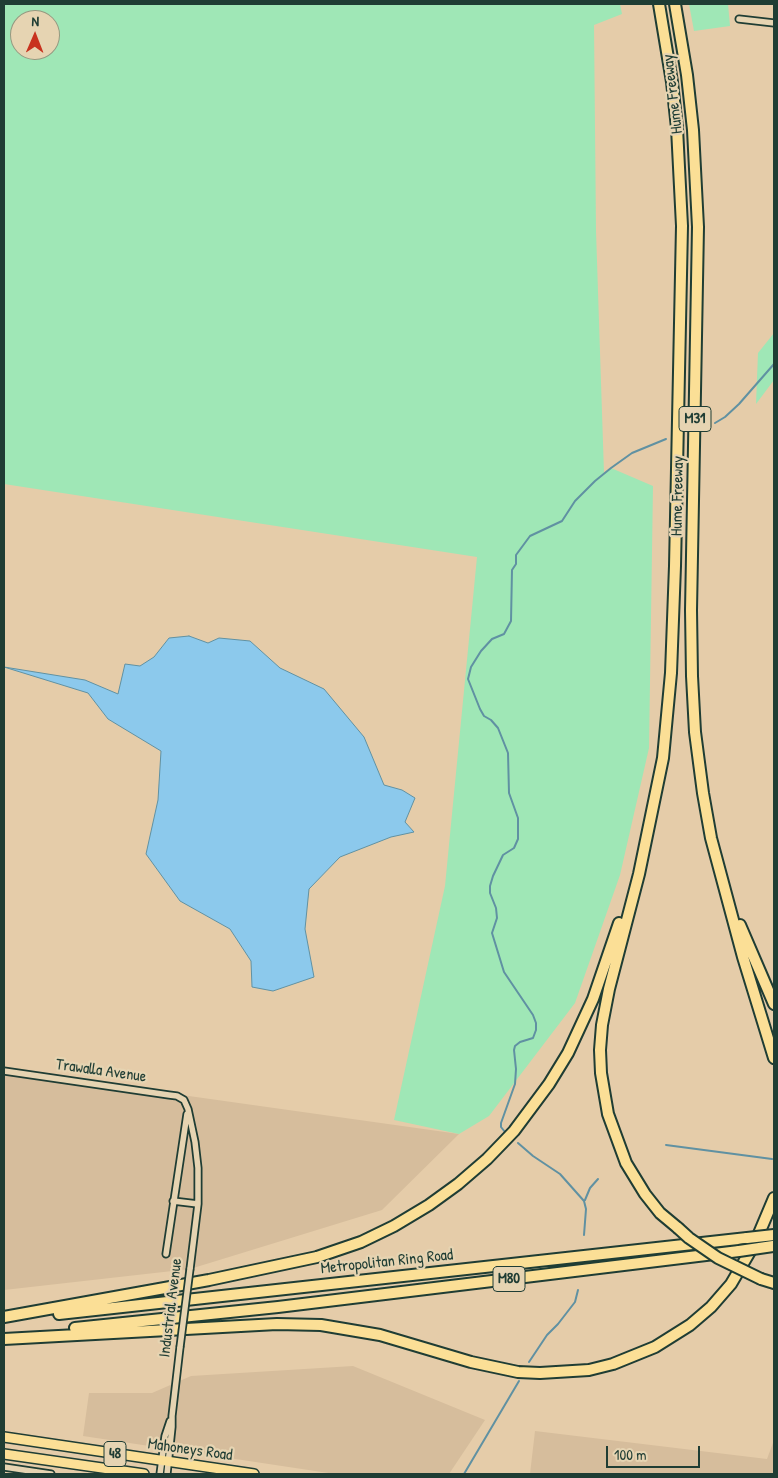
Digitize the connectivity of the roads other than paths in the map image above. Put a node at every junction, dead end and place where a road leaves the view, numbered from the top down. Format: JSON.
{"nodes":[{"id":1,"x":658,"y":4,"type":"edge"},
{"id":2,"x":675,"y":4,"type":"edge"},
{"id":3,"x":739,"y":19,"type":"dead end"},
{"id":4,"x":774,"y":23,"type":"edge"},
{"id":5,"x":646,"y":842,"type":"junction"},
{"id":6,"x":728,"y":897,"type":"junction"},
{"id":7,"x":774,"y":1004,"type":"edge"},
{"id":8,"x":774,"y":1058,"type":"edge"},
{"id":9,"x":4,"y":1071,"type":"edge"},
{"id":10,"x":188,"y":1109,"type":"junction"},
{"id":11,"x":774,"y":1198,"type":"edge"},
{"id":12,"x":173,"y":1201,"type":"junction"},
{"id":13,"x":198,"y":1204,"type":"junction"},
{"id":14,"x":774,"y":1235,"type":"edge"},
{"id":15,"x":773,"y":1246,"type":"edge"},
{"id":16,"x":166,"y":1254,"type":"dead end"},
{"id":17,"x":774,"y":1283,"type":"edge"},
{"id":18,"x":4,"y":1318,"type":"edge"},
{"id":19,"x":4,"y":1337,"type":"edge"},
{"id":20,"x":4,"y":1437,"type":"edge"},
{"id":21,"x":106,"y":1453,"type":"junction"},
{"id":22,"x":4,"y":1454,"type":"edge"},
{"id":23,"x":165,"y":1461,"type":"junction"},
{"id":24,"x":4,"y":1467,"type":"edge"},
{"id":25,"x":108,"y":1469,"type":"junction"},
{"id":26,"x":50,"y":1474,"type":"edge"},
{"id":27,"x":144,"y":1474,"type":"edge"},
{"id":28,"x":160,"y":1474,"type":"edge"},
{"id":29,"x":167,"y":1474,"type":"edge"},
{"id":30,"x":254,"y":1474,"type":"edge"}],
"edges":[{"from":1,"to":5,"type":"highway","name":"Hume Freeway","number":"M31"},
{"from":2,"to":6,"type":"highway","name":"Hume Freeway","number":"M31"},
{"from":3,"to":4,"type":"street"},
{"from":5,"to":17,"type":"highway","bridge":true},
{"from":5,"to":18,"type":"highway"},
{"from":6,"to":7,"type":"highway"},
{"from":6,"to":8,"type":"highway"},
{"from":9,"to":10,"type":"street","name":"Trawalla Avenue"},
{"from":10,"to":12,"type":"street","name":"Industrial Avenue"},
{"from":10,"to":13,"type":"street","name":"Industrial Avenue"},
{"from":11,"to":19,"type":"highway"},
{"from":12,"to":13,"type":"street"},
{"from":12,"to":16,"type":"street","name":"Industrial Avenue"},
{"from":13,"to":23,"type":"street","name":"Industrial Avenue","bridge":true},
{"from":14,"to":18,"type":"highway","name":"Metropolitan Ring Road","number":"M80","bridge":true},
{"from":15,"to":19,"type":"highway","name":"Metropolitan Ring Road","number":"M80","bridge":true},
{"from":20,"to":21,"type":"main road","name":"Mahoneys Road","number":"48"},
{"from":21,"to":23,"type":"main road","name":"Mahoneys Road","number":"48"},
{"from":21,"to":25,"type":"main road"},
{"from":22,"to":25,"type":"main road","name":"Mahoneys Road","number":"48"},
{"from":23,"to":28,"type":"street","name":"Industrial Avenue"},
{"from":23,"to":29,"type":"street","name":"Industrial Avenue"},
{"from":23,"to":30,"type":"main road","name":"Mahoneys Road","number":"48"},
{"from":24,"to":26,"type":"street"},
{"from":25,"to":27,"type":"main road","name":"Mahoneys Road","number":"48"}]}
